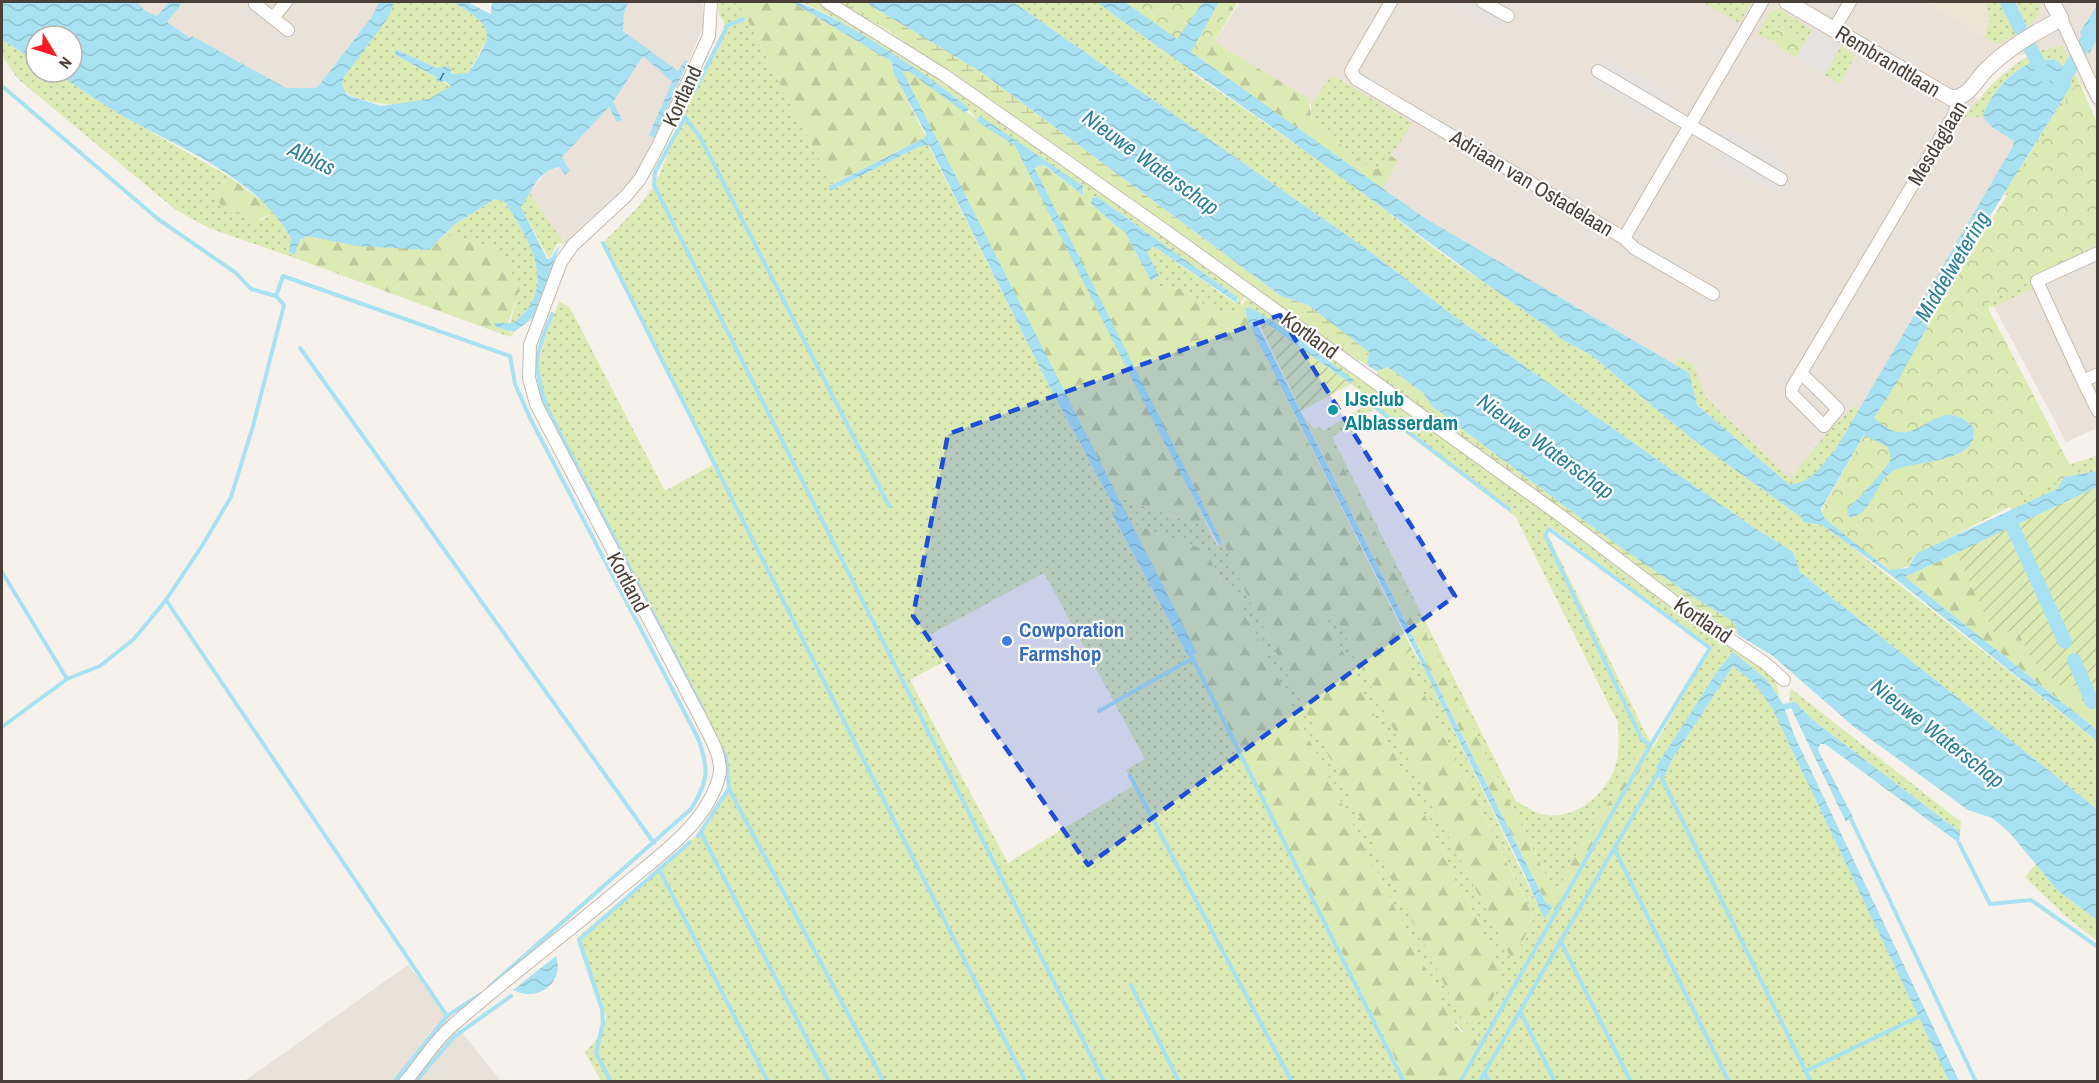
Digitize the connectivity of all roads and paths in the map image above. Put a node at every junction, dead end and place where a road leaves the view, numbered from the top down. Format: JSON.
{"nodes":[{"id":1,"x":286,"y":2,"type":"edge"},
{"id":2,"x":711,"y":2,"type":"edge"},
{"id":3,"x":827,"y":2,"type":"edge"},
{"id":4,"x":1391,"y":2,"type":"edge"},
{"id":5,"x":1483,"y":2,"type":"edge"},
{"id":6,"x":1762,"y":2,"type":"edge"},
{"id":7,"x":1787,"y":2,"type":"edge"},
{"id":8,"x":1850,"y":2,"type":"edge"},
{"id":9,"x":2052,"y":2,"type":"edge"},
{"id":10,"x":255,"y":4,"type":"dead end"},
{"id":11,"x":1508,"y":16,"type":"dead end"},
{"id":12,"x":273,"y":18,"type":"junction"},
{"id":13,"x":2061,"y":19,"type":"junction"},
{"id":14,"x":1834,"y":29,"type":"junction"},
{"id":15,"x":288,"y":30,"type":"dead end"},
{"id":16,"x":1598,"y":71,"type":"dead end"},
{"id":17,"x":1959,"y":98,"type":"junction"},
{"id":18,"x":2097,"y":98,"type":"edge"},
{"id":19,"x":1690,"y":125,"type":"junction"},
{"id":20,"x":1781,"y":179,"type":"dead end"},
{"id":21,"x":1624,"y":238,"type":"junction"},
{"id":22,"x":2097,"y":253,"type":"edge"},
{"id":23,"x":1713,"y":294,"type":"dead end"},
{"id":24,"x":1801,"y":373,"type":"dead end"},
{"id":25,"x":2097,"y":374,"type":"edge"},
{"id":26,"x":2083,"y":381,"type":"junction"},
{"id":27,"x":2097,"y":411,"type":"edge"},
{"id":28,"x":1784,"y":680,"type":"dead end"},
{"id":29,"x":405,"y":1082,"type":"edge"}],
"edges":[{"from":1,"to":12,"type":"street"},
{"from":2,"to":29,"type":"street","name":"Kortland"},
{"from":3,"to":28,"type":"street","name":"Kortland"},
{"from":4,"to":21,"type":"street","name":"Adriaan van Ostadelaan"},
{"from":5,"to":11,"type":"street"},
{"from":6,"to":19,"type":"street"},
{"from":7,"to":14,"type":"street","name":"Rembrandtlaan"},
{"from":8,"to":14,"type":"street"},
{"from":9,"to":13,"type":"street"},
{"from":10,"to":12,"type":"street"},
{"from":12,"to":15,"type":"street"},
{"from":13,"to":17,"type":"street","name":"Mesdaglaan"},
{"from":13,"to":18,"type":"street"},
{"from":14,"to":17,"type":"street","name":"Rembrandtlaan"},
{"from":16,"to":19,"type":"street"},
{"from":17,"to":24,"type":"street","name":"Mesdaglaan"},
{"from":19,"to":20,"type":"street"},
{"from":19,"to":21,"type":"street"},
{"from":21,"to":23,"type":"street","name":"Adriaan van Ostadelaan"},
{"from":22,"to":26,"type":"street"},
{"from":25,"to":26,"type":"street"},
{"from":26,"to":27,"type":"street"}]}
